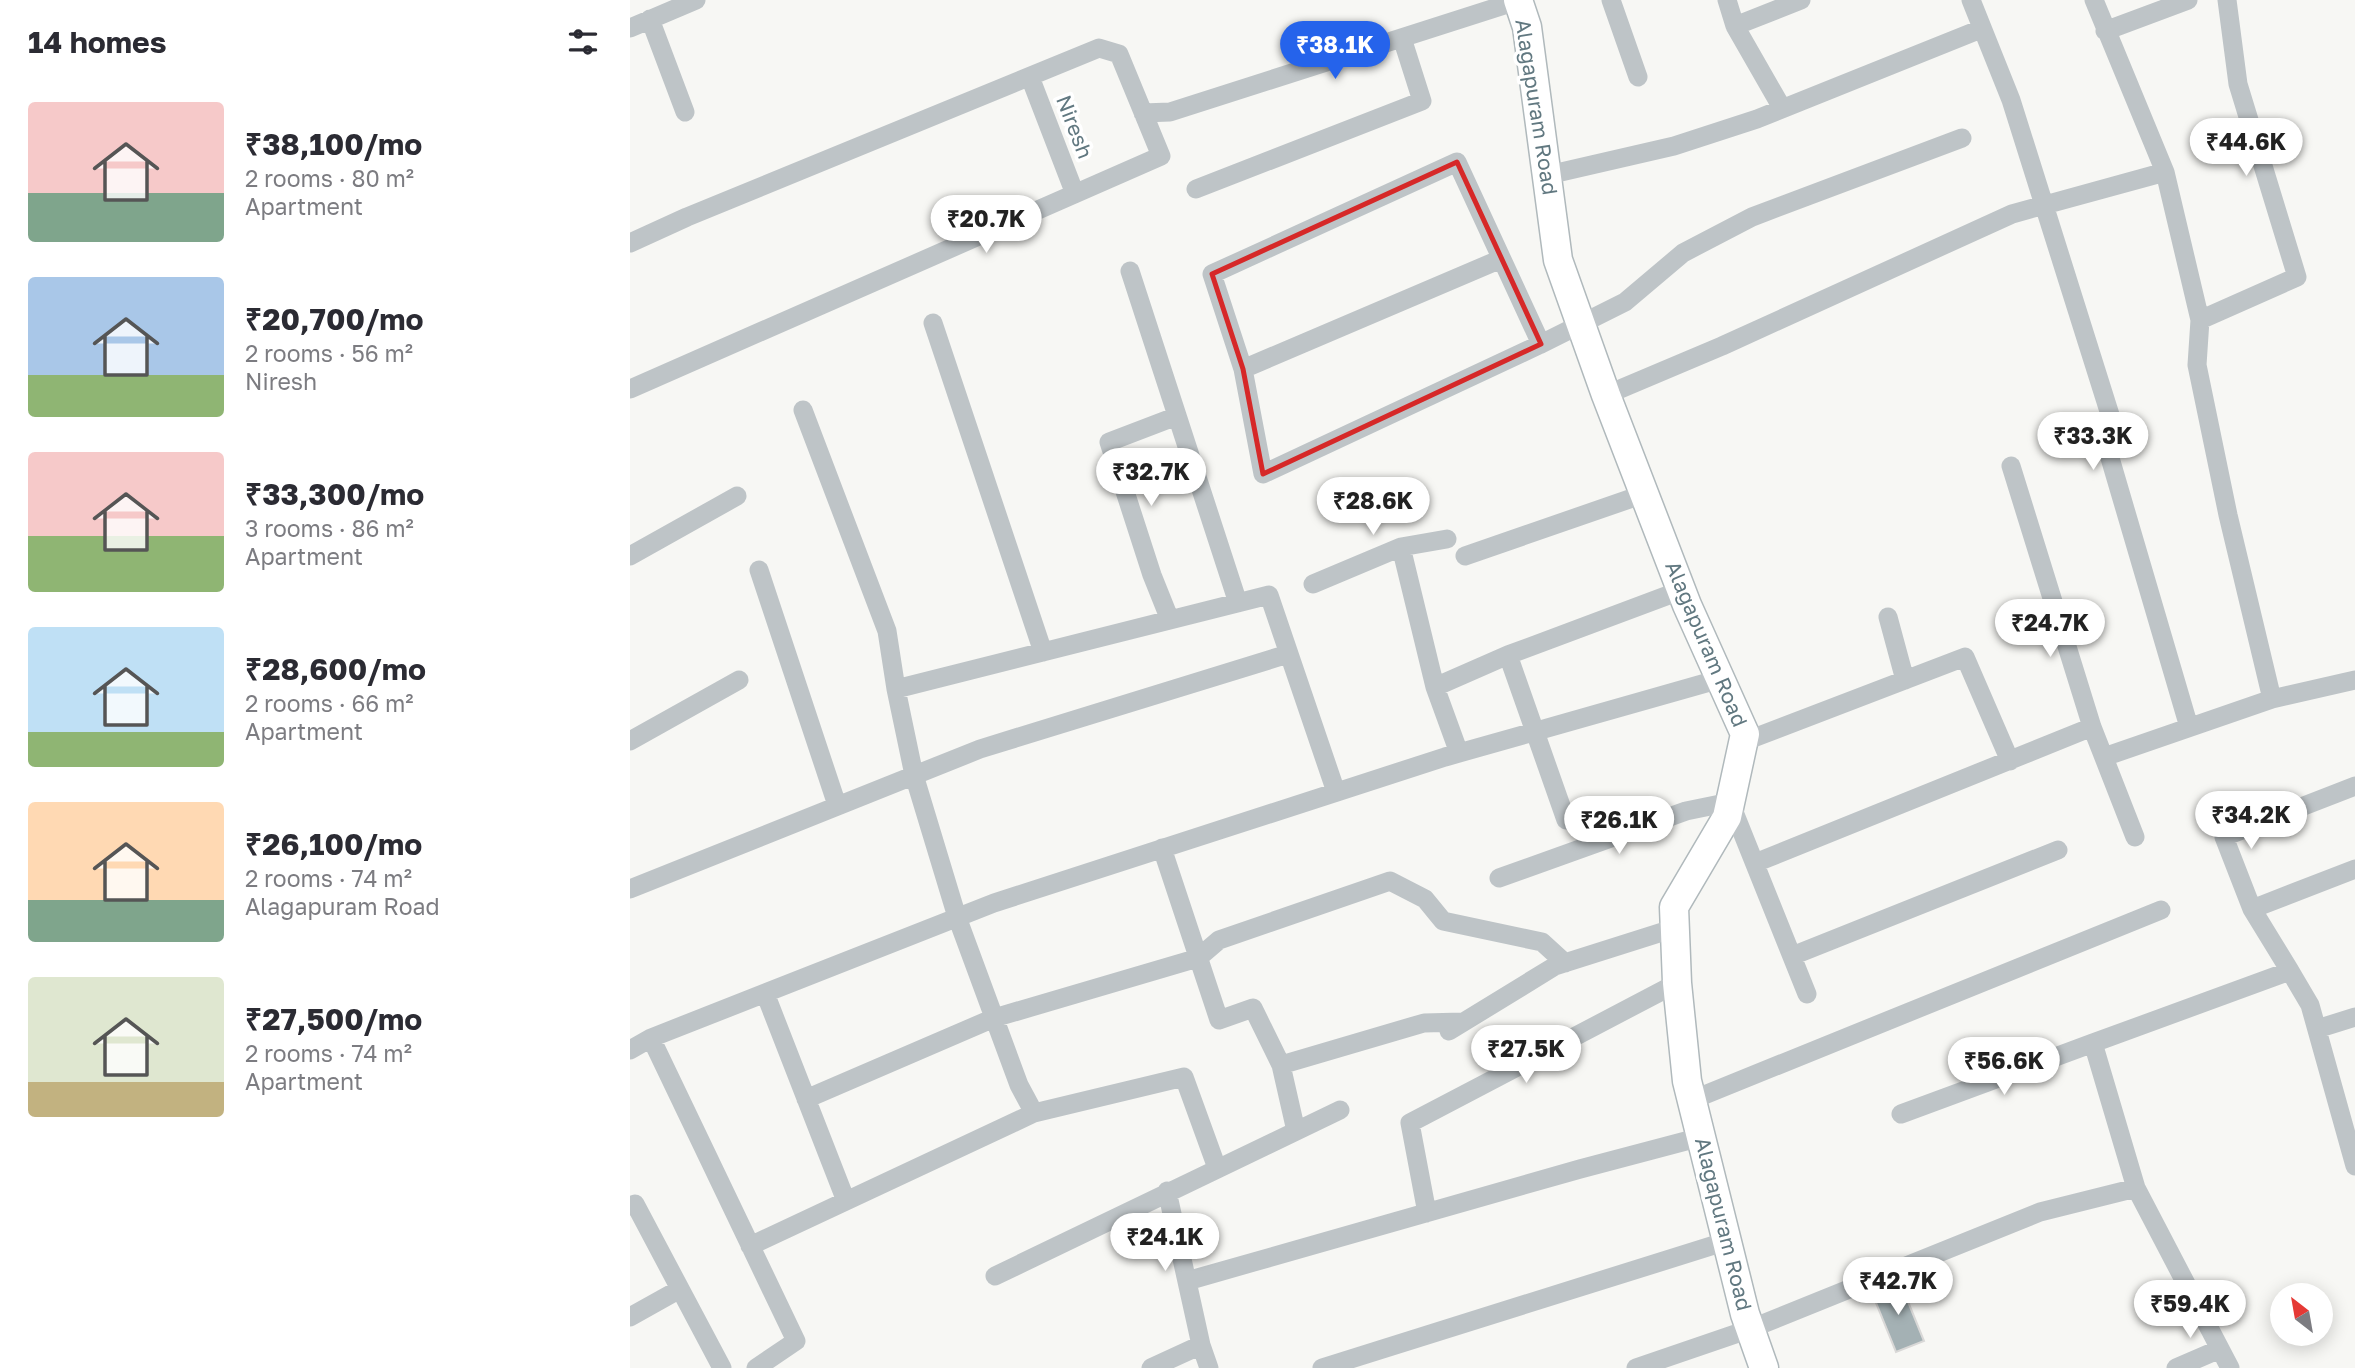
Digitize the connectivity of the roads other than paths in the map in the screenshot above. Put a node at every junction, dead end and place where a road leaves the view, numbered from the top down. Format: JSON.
{"nodes":[{"id":1,"x":696,"y":0,"type":"edge"},
{"id":2,"x":1518,"y":0,"type":"edge"},
{"id":3,"x":1611,"y":0,"type":"edge"},
{"id":4,"x":1727,"y":0,"type":"edge"},
{"id":5,"x":1801,"y":0,"type":"edge"},
{"id":6,"x":1971,"y":0,"type":"edge"},
{"id":7,"x":2094,"y":0,"type":"edge"},
{"id":8,"x":2188,"y":0,"type":"edge"},
{"id":9,"x":2227,"y":0,"type":"edge"},
{"id":10,"x":650,"y":19,"type":"junction"},
{"id":11,"x":1735,"y":26,"type":"junction"},
{"id":12,"x":630,"y":28,"type":"edge"},
{"id":13,"x":1982,"y":29,"type":"junction"},
{"id":14,"x":2105,"y":32,"type":"junction"},
{"id":15,"x":1402,"y":38,"type":"junction"},
{"id":16,"x":1030,"y":77,"type":"junction"},
{"id":17,"x":1638,"y":77,"type":"dead end"},
{"id":18,"x":1782,"y":108,"type":"junction"},
{"id":19,"x":685,"y":111,"type":"dead end"},
{"id":20,"x":1143,"y":113,"type":"junction"},
{"id":21,"x":1962,"y":138,"type":"dead end"},
{"id":22,"x":2165,"y":172,"type":"junction"},
{"id":23,"x":1548,"y":175,"type":"junction"},
{"id":24,"x":1196,"y":189,"type":"dead end"},
{"id":25,"x":1075,"y":194,"type":"junction"},
{"id":26,"x":2045,"y":205,"type":"junction"},
{"id":27,"x":630,"y":243,"type":"edge"},
{"id":28,"x":1501,"y":259,"type":"junction"},
{"id":29,"x":1130,"y":271,"type":"dead end"},
{"id":30,"x":2200,"y":320,"type":"junction"},
{"id":31,"x":933,"y":323,"type":"dead end"},
{"id":32,"x":1581,"y":325,"type":"junction"},
{"id":33,"x":1541,"y":344,"type":"junction"},
{"id":34,"x":1242,"y":369,"type":"junction"},
{"id":35,"x":630,"y":389,"type":"edge"},
{"id":36,"x":1606,"y":395,"type":"junction"},
{"id":37,"x":803,"y":410,"type":"dead end"},
{"id":38,"x":1177,"y":416,"type":"junction"},
{"id":39,"x":2011,"y":466,"type":"dead end"},
{"id":40,"x":1644,"y":494,"type":"junction"},
{"id":41,"x":737,"y":496,"type":"dead end"},
{"id":42,"x":1447,"y":539,"type":"dead end"},
{"id":43,"x":1401,"y":547,"type":"junction"},
{"id":44,"x":630,"y":555,"type":"edge"},
{"id":45,"x":1465,"y":556,"type":"dead end"},
{"id":46,"x":759,"y":570,"type":"dead end"},
{"id":47,"x":1313,"y":584,"type":"dead end"},
{"id":48,"x":1682,"y":590,"type":"junction"},
{"id":49,"x":1238,"y":603,"type":"junction"},
{"id":50,"x":1888,"y":617,"type":"dead end"},
{"id":51,"x":1170,"y":620,"type":"junction"},
{"id":52,"x":1043,"y":652,"type":"junction"},
{"id":53,"x":1289,"y":654,"type":"junction"},
{"id":54,"x":1508,"y":654,"type":"junction"},
{"id":55,"x":1720,"y":679,"type":"junction"},
{"id":56,"x":739,"y":680,"type":"dead end"},
{"id":57,"x":1905,"y":680,"type":"junction"},
{"id":58,"x":2355,"y":680,"type":"edge"},
{"id":59,"x":1435,"y":687,"type":"junction"},
{"id":60,"x":895,"y":689,"type":"junction"},
{"id":61,"x":2272,"y":699,"type":"junction"},
{"id":62,"x":2092,"y":727,"type":"junction"},
{"id":63,"x":2189,"y":727,"type":"junction"},
{"id":64,"x":1535,"y":731,"type":"junction"},
{"id":65,"x":630,"y":741,"type":"edge"},
{"id":66,"x":1743,"y":742,"type":"junction"},
{"id":67,"x":1459,"y":753,"type":"junction"},
{"id":68,"x":2104,"y":757,"type":"junction"},
{"id":69,"x":2010,"y":761,"type":"junction"},
{"id":70,"x":914,"y":775,"type":"junction"},
{"id":71,"x":2355,"y":786,"type":"edge"},
{"id":72,"x":1336,"y":792,"type":"junction"},
{"id":73,"x":1730,"y":802,"type":"junction"},
{"id":74,"x":837,"y":806,"type":"junction"},
{"id":75,"x":1566,"y":820,"type":"dead end"},
{"id":76,"x":2135,"y":837,"type":"dead end"},
{"id":77,"x":1162,"y":848,"type":"junction"},
{"id":78,"x":2058,"y":850,"type":"dead end"},
{"id":79,"x":1755,"y":863,"type":"junction"},
{"id":80,"x":2355,"y":869,"type":"edge"},
{"id":81,"x":1499,"y":878,"type":"dead end"},
{"id":82,"x":630,"y":889,"type":"edge"},
{"id":83,"x":2252,"y":909,"type":"junction"},
{"id":84,"x":2161,"y":910,"type":"dead end"},
{"id":85,"x":957,"y":917,"type":"junction"},
{"id":86,"x":1675,"y":928,"type":"junction"},
{"id":87,"x":1792,"y":956,"type":"junction"},
{"id":88,"x":1198,"y":958,"type":"junction"},
{"id":89,"x":1565,"y":962,"type":"junction"},
{"id":90,"x":2290,"y":971,"type":"junction"},
{"id":91,"x":1677,"y":983,"type":"junction"},
{"id":92,"x":765,"y":993,"type":"junction"},
{"id":93,"x":1807,"y":994,"type":"dead end"},
{"id":94,"x":2355,"y":1017,"type":"edge"},
{"id":95,"x":994,"y":1018,"type":"junction"},
{"id":96,"x":2317,"y":1029,"type":"junction"},
{"id":97,"x":650,"y":1038,"type":"junction"},
{"id":98,"x":2093,"y":1043,"type":"junction"},
{"id":99,"x":630,"y":1050,"type":"edge"},
{"id":100,"x":1281,"y":1065,"type":"junction"},
{"id":101,"x":806,"y":1099,"type":"junction"},
{"id":102,"x":1692,"y":1100,"type":"junction"},
{"id":103,"x":1340,"y":1110,"type":"dead end"},
{"id":104,"x":1034,"y":1113,"type":"junction"},
{"id":105,"x":1901,"y":1114,"type":"dead end"},
{"id":106,"x":1296,"y":1131,"type":"junction"},
{"id":107,"x":1701,"y":1137,"type":"junction"},
{"id":108,"x":2355,"y":1166,"type":"edge"},
{"id":109,"x":1217,"y":1168,"type":"junction"},
{"id":110,"x":2136,"y":1188,"type":"junction"},
{"id":111,"x":1167,"y":1191,"type":"junction"},
{"id":112,"x":846,"y":1201,"type":"junction"},
{"id":113,"x":630,"y":1206,"type":"edge"},
{"id":114,"x":1427,"y":1213,"type":"junction"},
{"id":115,"x":1727,"y":1241,"type":"junction"},
{"id":116,"x":750,"y":1245,"type":"junction"},
{"id":117,"x":995,"y":1276,"type":"dead end"},
{"id":118,"x":1187,"y":1281,"type":"junction"},
{"id":119,"x":680,"y":1289,"type":"junction"},
{"id":120,"x":630,"y":1317,"type":"edge"},
{"id":121,"x":1750,"y":1329,"type":"junction"},
{"id":122,"x":1201,"y":1345,"type":"junction"},
{"id":123,"x":2220,"y":1349,"type":"junction"},
{"id":124,"x":722,"y":1368,"type":"edge"},
{"id":125,"x":756,"y":1368,"type":"edge"},
{"id":126,"x":1151,"y":1368,"type":"edge"},
{"id":127,"x":1209,"y":1368,"type":"edge"},
{"id":128,"x":1322,"y":1368,"type":"edge"},
{"id":129,"x":1636,"y":1368,"type":"edge"},
{"id":130,"x":1765,"y":1368,"type":"edge"},
{"id":131,"x":2176,"y":1368,"type":"edge"},
{"id":132,"x":2230,"y":1368,"type":"edge"}],
"edges":[{"from":1,"to":10,"type":"street"},
{"from":2,"to":15,"type":"street"},
{"from":2,"to":23,"type":"main road","name":"Alagapuram Road"},
{"from":3,"to":17,"type":"street"},
{"from":4,"to":11,"type":"street"},
{"from":5,"to":11,"type":"street"},
{"from":6,"to":13,"type":"street"},
{"from":7,"to":14,"type":"street"},
{"from":8,"to":14,"type":"street"},
{"from":9,"to":30,"type":"street"},
{"from":10,"to":12,"type":"street"},
{"from":10,"to":19,"type":"street"},
{"from":11,"to":18,"type":"street"},
{"from":13,"to":18,"type":"street"},
{"from":13,"to":26,"type":"street"},
{"from":14,"to":22,"type":"street"},
{"from":15,"to":20,"type":"street"},
{"from":15,"to":24,"type":"street"},
{"from":16,"to":20,"type":"street"},
{"from":16,"to":25,"type":"street","name":"Niresh"},
{"from":16,"to":27,"type":"street"},
{"from":18,"to":23,"type":"street"},
{"from":20,"to":25,"type":"street"},
{"from":21,"to":32,"type":"street"},
{"from":22,"to":26,"type":"street"},
{"from":22,"to":30,"type":"street"},
{"from":23,"to":32,"type":"main road","name":"Alagapuram Road"},
{"from":25,"to":35,"type":"street"},
{"from":26,"to":36,"type":"street"},
{"from":26,"to":63,"type":"street"},
{"from":28,"to":33,"type":"street"},
{"from":28,"to":34,"type":"street"},
{"from":28,"to":34,"type":"street"},
{"from":29,"to":38,"type":"street"},
{"from":30,"to":61,"type":"street"},
{"from":31,"to":52,"type":"street"},
{"from":32,"to":33,"type":"street"},
{"from":32,"to":36,"type":"main road","name":"Alagapuram Road"},
{"from":33,"to":34,"type":"street"},
{"from":36,"to":40,"type":"main road","name":"Alagapuram Road"},
{"from":37,"to":60,"type":"street"},
{"from":38,"to":49,"type":"street"},
{"from":38,"to":51,"type":"street"},
{"from":39,"to":62,"type":"street"},
{"from":40,"to":45,"type":"street"},
{"from":40,"to":48,"type":"main road","name":"Alagapuram Road"},
{"from":41,"to":44,"type":"street"},
{"from":42,"to":43,"type":"street"},
{"from":43,"to":47,"type":"street"},
{"from":43,"to":59,"type":"street"},
{"from":46,"to":74,"type":"street"},
{"from":48,"to":54,"type":"street"},
{"from":48,"to":55,"type":"main road","name":"Alagapuram Road"},
{"from":49,"to":51,"type":"street"},
{"from":49,"to":53,"type":"street"},
{"from":50,"to":57,"type":"street"},
{"from":51,"to":52,"type":"street"},
{"from":52,"to":60,"type":"street"},
{"from":53,"to":70,"type":"street"},
{"from":53,"to":72,"type":"street"},
{"from":54,"to":59,"type":"street"},
{"from":54,"to":64,"type":"street"},
{"from":55,"to":64,"type":"street"},
{"from":55,"to":66,"type":"main road","name":"Alagapuram Road"},
{"from":56,"to":65,"type":"street"},
{"from":57,"to":66,"type":"street"},
{"from":57,"to":69,"type":"street"},
{"from":58,"to":61,"type":"street"},
{"from":59,"to":67,"type":"street"},
{"from":60,"to":70,"type":"street"},
{"from":61,"to":63,"type":"street"},
{"from":62,"to":68,"type":"street"},
{"from":62,"to":69,"type":"street"},
{"from":63,"to":68,"type":"street"},
{"from":64,"to":67,"type":"street"},
{"from":64,"to":75,"type":"street"},
{"from":66,"to":73,"type":"main road","name":"Alagapuram Road"},
{"from":67,"to":72,"type":"street"},
{"from":68,"to":76,"type":"street"},
{"from":69,"to":79,"type":"street"},
{"from":70,"to":74,"type":"street"},
{"from":70,"to":85,"type":"street"},
{"from":71,"to":83,"type":"street"},
{"from":72,"to":77,"type":"street"},
{"from":73,"to":79,"type":"street"},
{"from":73,"to":81,"type":"street"},
{"from":73,"to":86,"type":"main road","name":"Alagapuram Road"},
{"from":74,"to":82,"type":"street"},
{"from":77,"to":85,"type":"street"},
{"from":77,"to":88,"type":"street"},
{"from":78,"to":87,"type":"street"},
{"from":79,"to":87,"type":"street"},
{"from":80,"to":83,"type":"street"},
{"from":83,"to":90,"type":"street"},
{"from":84,"to":102,"type":"street"},
{"from":85,"to":92,"type":"street"},
{"from":85,"to":95,"type":"street"},
{"from":86,"to":89,"type":"street"},
{"from":86,"to":91,"type":"main road","name":"Alagapuram Road"},
{"from":87,"to":93,"type":"street"},
{"from":88,"to":89,"type":"street"},
{"from":88,"to":95,"type":"street"},
{"from":88,"to":100,"type":"street"},
{"from":89,"to":100,"type":"street"},
{"from":90,"to":96,"type":"street"},
{"from":90,"to":98,"type":"street"},
{"from":91,"to":102,"type":"main road","name":"Alagapuram Road"},
{"from":91,"to":114,"type":"street"},
{"from":92,"to":97,"type":"street"},
{"from":92,"to":101,"type":"street"},
{"from":94,"to":96,"type":"street"},
{"from":95,"to":101,"type":"street"},
{"from":95,"to":104,"type":"street"},
{"from":96,"to":108,"type":"street"},
{"from":97,"to":99,"type":"street"},
{"from":97,"to":116,"type":"street"},
{"from":98,"to":105,"type":"street"},
{"from":98,"to":110,"type":"street"},
{"from":100,"to":106,"type":"street"},
{"from":101,"to":112,"type":"street"},
{"from":102,"to":107,"type":"main road","name":"Alagapuram Road"},
{"from":103,"to":106,"type":"street"},
{"from":104,"to":109,"type":"street"},
{"from":104,"to":112,"type":"street"},
{"from":106,"to":109,"type":"street"},
{"from":107,"to":114,"type":"street"},
{"from":107,"to":115,"type":"main road","name":"Alagapuram Road"},
{"from":109,"to":111,"type":"street"},
{"from":110,"to":121,"type":"street"},
{"from":110,"to":123,"type":"street"},
{"from":111,"to":117,"type":"street"},
{"from":111,"to":118,"type":"street"},
{"from":112,"to":116,"type":"street"},
{"from":113,"to":119,"type":"street"},
{"from":114,"to":118,"type":"street"},
{"from":115,"to":121,"type":"main road","name":"Alagapuram Road"},
{"from":115,"to":128,"type":"street"},
{"from":116,"to":125,"type":"street"},
{"from":118,"to":122,"type":"street"},
{"from":119,"to":120,"type":"street"},
{"from":119,"to":124,"type":"street"},
{"from":121,"to":129,"type":"street"},
{"from":121,"to":130,"type":"main road","name":"Alagapuram Road"},
{"from":122,"to":126,"type":"street"},
{"from":122,"to":127,"type":"street"},
{"from":123,"to":131,"type":"street"},
{"from":123,"to":132,"type":"street"}]}
